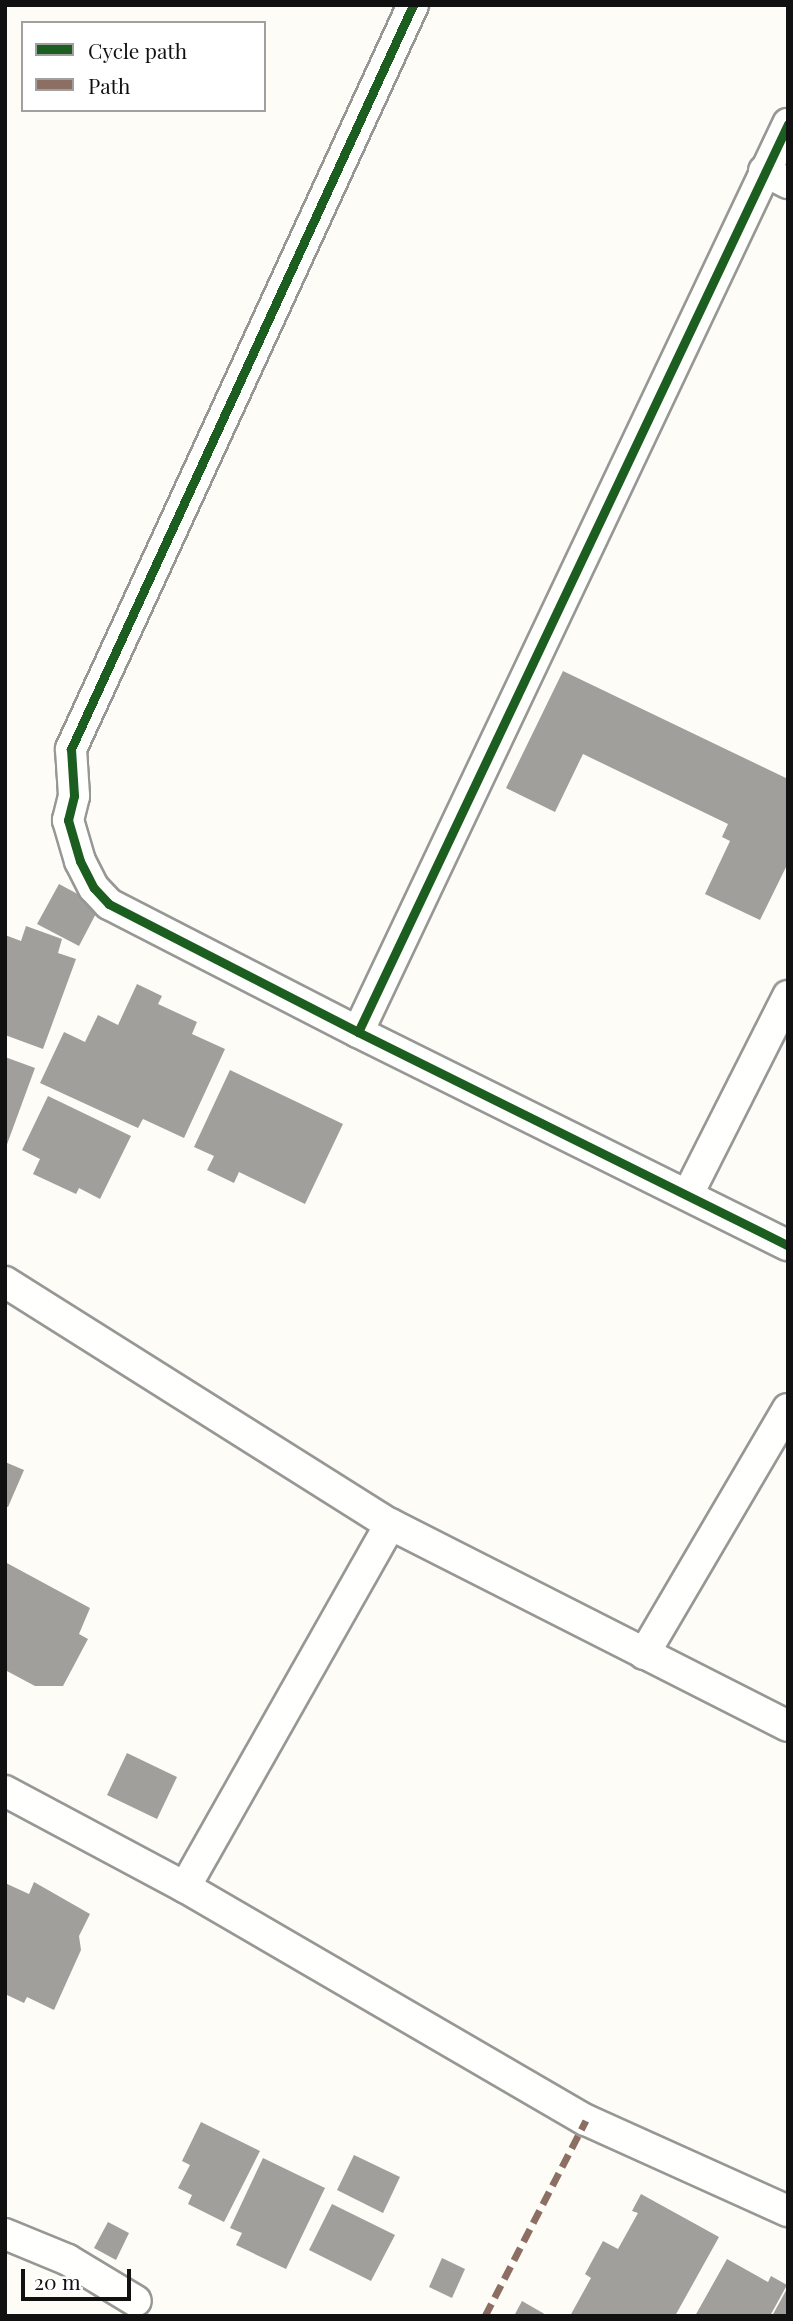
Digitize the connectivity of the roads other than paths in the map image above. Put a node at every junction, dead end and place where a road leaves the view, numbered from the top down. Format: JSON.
{"nodes":[{"id":1,"x":413,"y":5,"type":"edge"},
{"id":2,"x":788,"y":124,"type":"edge"},
{"id":3,"x":776,"y":177,"type":"edge"},
{"id":4,"x":788,"y":996,"type":"edge"},
{"id":5,"x":358,"y":1032,"type":"junction"},
{"id":6,"x":688,"y":1194,"type":"junction"},
{"id":7,"x":788,"y":1245,"type":"edge"},
{"id":8,"x":5,"y":1282,"type":"edge"},
{"id":9,"x":788,"y":1409,"type":"edge"},
{"id":10,"x":390,"y":1524,"type":"junction"},
{"id":11,"x":644,"y":1654,"type":"junction"},
{"id":12,"x":788,"y":1726,"type":"edge"},
{"id":13,"x":5,"y":1791,"type":"edge"},
{"id":14,"x":185,"y":1887,"type":"junction"},
{"id":15,"x":788,"y":2211,"type":"edge"},
{"id":16,"x":5,"y":2234,"type":"edge"},
{"id":17,"x":136,"y":2301,"type":"dead end"}],
"edges":[{"from":1,"to":5,"type":"street"},
{"from":2,"to":3,"type":"street"},
{"from":3,"to":5,"type":"street"},
{"from":4,"to":6,"type":"street"},
{"from":5,"to":6,"type":"street"},
{"from":6,"to":7,"type":"street"},
{"from":8,"to":10,"type":"street"},
{"from":9,"to":11,"type":"street"},
{"from":10,"to":11,"type":"street"},
{"from":10,"to":14,"type":"street"},
{"from":11,"to":12,"type":"street"},
{"from":13,"to":14,"type":"street"},
{"from":14,"to":15,"type":"street"},
{"from":16,"to":17,"type":"street"}]}
